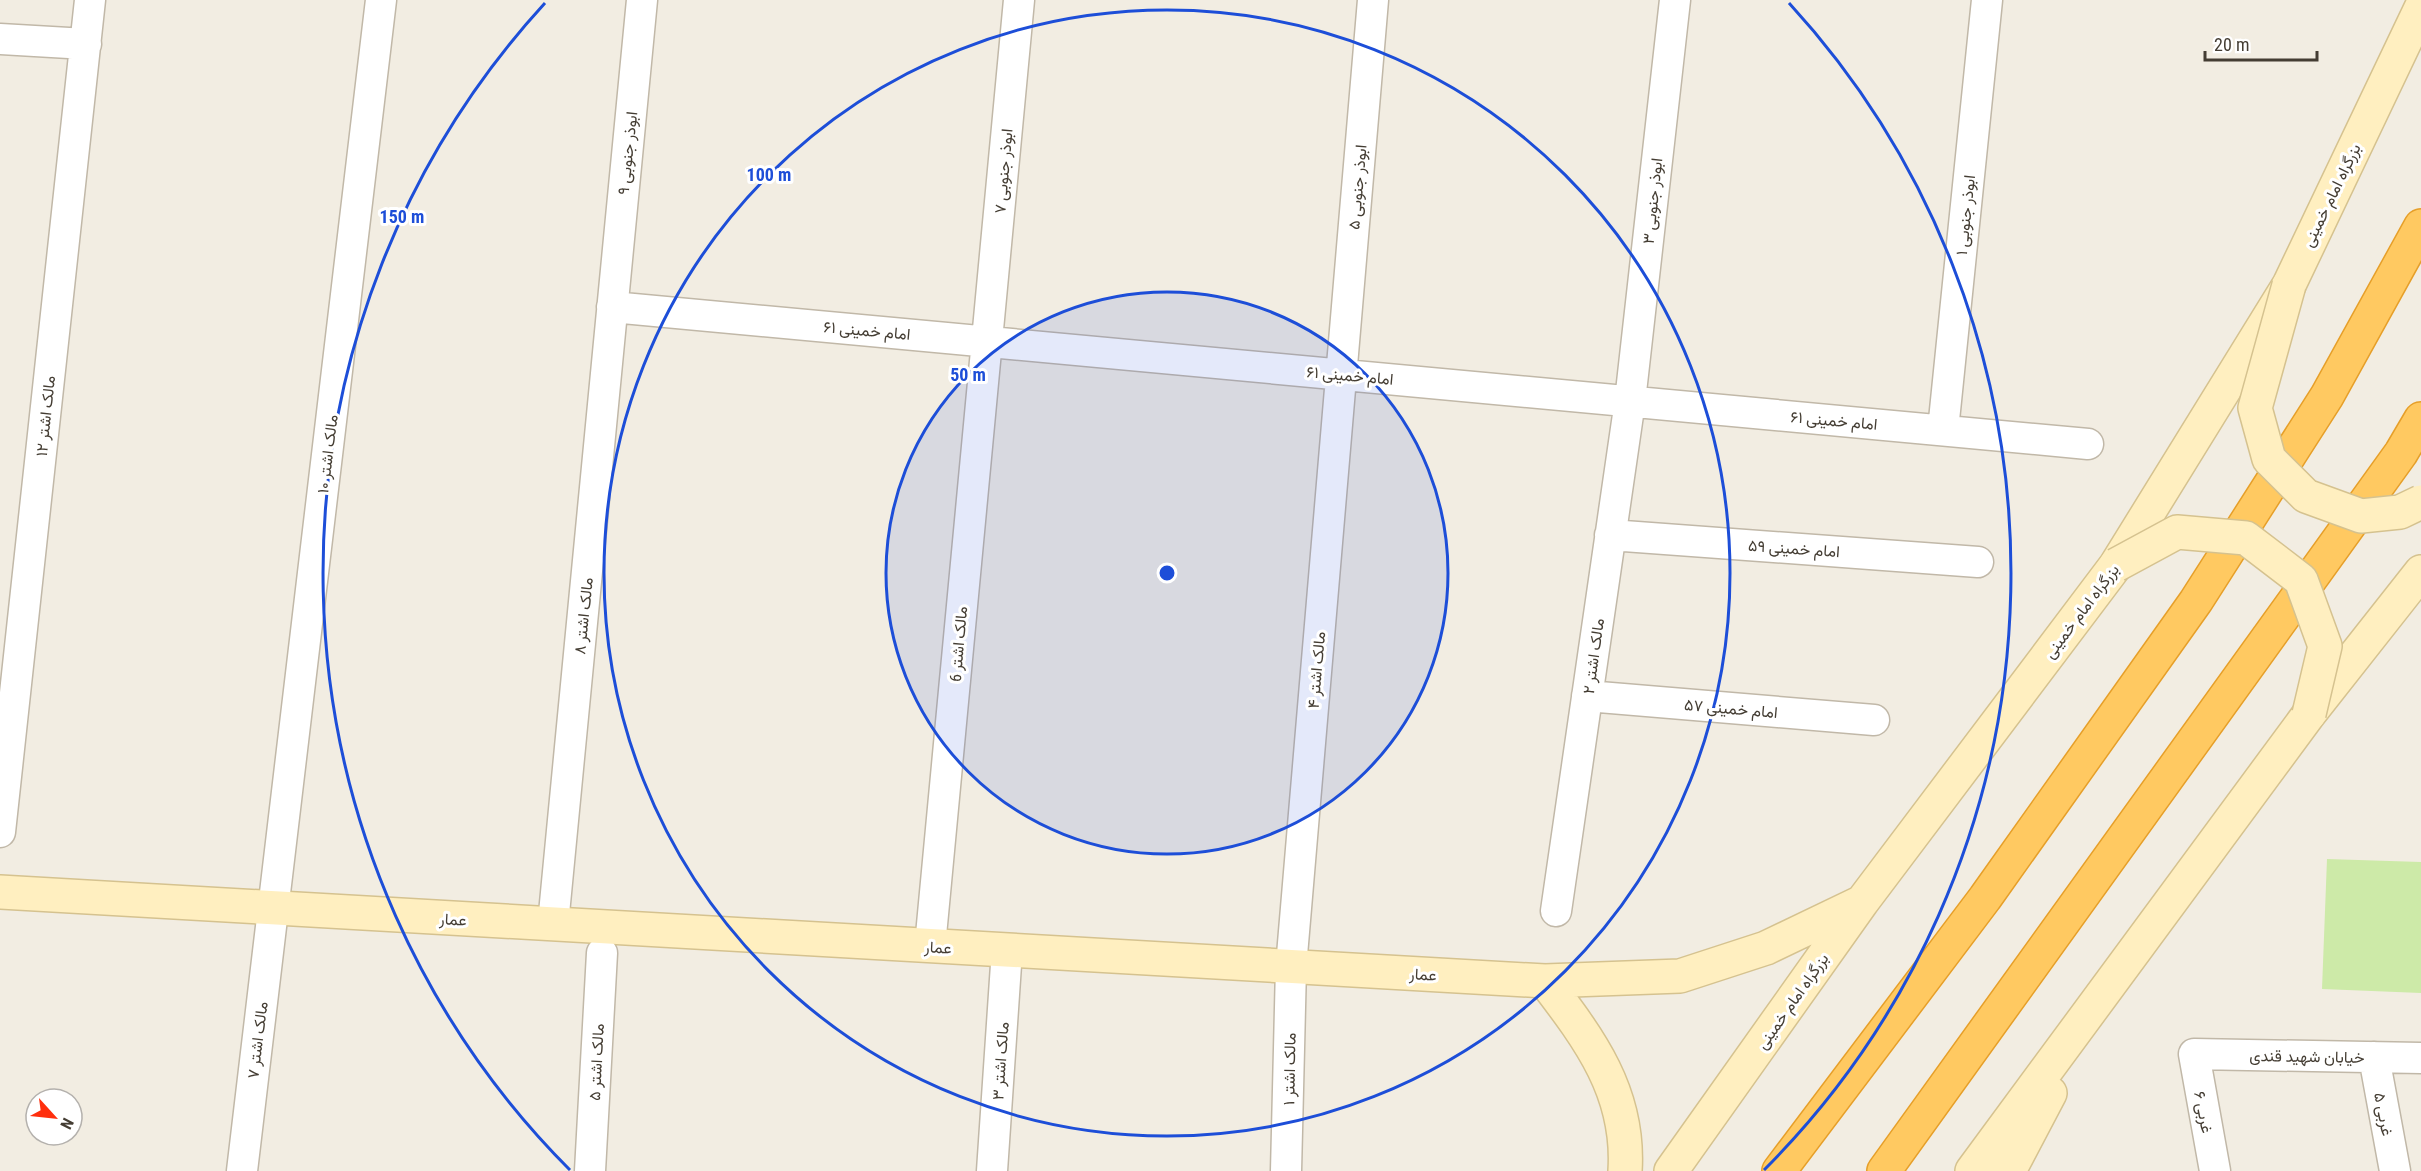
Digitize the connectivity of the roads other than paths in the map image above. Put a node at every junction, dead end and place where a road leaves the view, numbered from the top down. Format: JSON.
{"nodes":[{"id":1,"x":90,"y":0,"type":"edge"},
{"id":2,"x":381,"y":0,"type":"edge"},
{"id":3,"x":642,"y":0,"type":"edge"},
{"id":4,"x":1019,"y":0,"type":"edge"},
{"id":5,"x":1373,"y":0,"type":"edge"},
{"id":6,"x":1675,"y":0,"type":"edge"},
{"id":7,"x":1987,"y":0,"type":"edge"},
{"id":8,"x":2408,"y":0,"type":"edge"},
{"id":9,"x":2421,"y":8,"type":"edge"},
{"id":10,"x":0,"y":39,"type":"edge"},
{"id":11,"x":2406,"y":39,"type":"junction"},
{"id":12,"x":86,"y":44,"type":"junction"},
{"id":13,"x":2421,"y":226,"type":"edge"},
{"id":14,"x":2289,"y":285,"type":"junction"},
{"id":15,"x":612,"y":307,"type":"junction"},
{"id":16,"x":987,"y":341,"type":"junction"},
{"id":17,"x":1342,"y":374,"type":"junction"},
{"id":18,"x":1630,"y":401,"type":"junction"},
{"id":19,"x":2421,"y":419,"type":"edge"},
{"id":20,"x":1943,"y":430,"type":"junction"},
{"id":21,"x":2088,"y":444,"type":"dead end"},
{"id":22,"x":2421,"y":502,"type":"edge"},
{"id":23,"x":1610,"y":535,"type":"junction"},
{"id":24,"x":1978,"y":562,"type":"dead end"},
{"id":25,"x":2116,"y":565,"type":"junction"},
{"id":26,"x":2421,"y":572,"type":"edge"},
{"id":27,"x":1587,"y":696,"type":"junction"},
{"id":28,"x":2309,"y":714,"type":"junction"},
{"id":29,"x":1874,"y":720,"type":"dead end"},
{"id":30,"x":0,"y":832,"type":"edge"},
{"id":31,"x":0,"y":892,"type":"edge"},
{"id":32,"x":1862,"y":902,"type":"junction"},
{"id":33,"x":272,"y":908,"type":"junction"},
{"id":34,"x":1556,"y":911,"type":"dead end"},
{"id":35,"x":553,"y":924,"type":"junction"},
{"id":36,"x":930,"y":946,"type":"junction"},
{"id":37,"x":1007,"y":950,"type":"junction"},
{"id":38,"x":602,"y":952,"type":"dead end"},
{"id":39,"x":1291,"y":967,"type":"junction"},
{"id":40,"x":1545,"y":981,"type":"junction"},
{"id":41,"x":2100,"y":997,"type":"junction"},
{"id":42,"x":2194,"y":1054,"type":"joint"},
{"id":43,"x":2373,"y":1057,"type":"junction"},
{"id":44,"x":2421,"y":1058,"type":"edge"},
{"id":45,"x":242,"y":1171,"type":"edge"},
{"id":46,"x":590,"y":1171,"type":"edge"},
{"id":47,"x":992,"y":1171,"type":"edge"},
{"id":48,"x":1286,"y":1171,"type":"edge"},
{"id":49,"x":1625,"y":1171,"type":"edge"},
{"id":50,"x":1671,"y":1171,"type":"edge"},
{"id":51,"x":1779,"y":1171,"type":"edge"},
{"id":52,"x":1884,"y":1171,"type":"edge"},
{"id":53,"x":1972,"y":1171,"type":"edge"},
{"id":54,"x":2009,"y":1171,"type":"edge"},
{"id":55,"x":2215,"y":1171,"type":"edge"},
{"id":56,"x":2395,"y":1171,"type":"edge"}],
"edges":[{"from":1,"to":12,"type":"street","name":"مالک اشتر ۱۲"},
{"from":2,"to":33,"type":"street","name":"مالک اشتر ۱۰"},
{"from":3,"to":15,"type":"street","name":"ابوذر جنوبی ۹"},
{"from":4,"to":16,"type":"street","name":"ابوذر جنوبی ۷"},
{"from":5,"to":17,"type":"street","name":"ابوذر جنوبی ۵"},
{"from":6,"to":18,"type":"street","name":"ابوذر جنوبی ۳"},
{"from":7,"to":20,"type":"street","name":"ابوذر جنوبی ۱"},
{"from":8,"to":11,"type":"main road"},
{"from":9,"to":11,"type":"main road","name":"بزرگراه امام خمینی"},
{"from":10,"to":12,"type":"street"},
{"from":11,"to":14,"type":"main road","name":"بزرگراه امام خمینی"},
{"from":12,"to":30,"type":"street","name":"مالک اشتر ۱۲"},
{"from":13,"to":51,"type":"highway"},
{"from":14,"to":22,"type":"main road","bridge":true},
{"from":14,"to":25,"type":"main road","name":"بزرگراه امام خمینی"},
{"from":15,"to":16,"type":"street","name":"امام خمینی ۶۱"},
{"from":15,"to":35,"type":"street","name":"مالک اشتر ۸"},
{"from":16,"to":17,"type":"street","name":"امام خمینی ۶۱"},
{"from":16,"to":36,"type":"street","name":"مالک اشتر 6"},
{"from":17,"to":18,"type":"street","name":"امام خمینی ۶۱"},
{"from":17,"to":39,"type":"street","name":"مالک اشتر ۴"},
{"from":18,"to":20,"type":"street","name":"امام خمینی ۶۱"},
{"from":18,"to":23,"type":"street","name":"مالک اشتر ۲"},
{"from":19,"to":52,"type":"highway"},
{"from":20,"to":21,"type":"street","name":"امام خمینی ۶۱"},
{"from":23,"to":24,"type":"street","name":"امام خمینی ۵۹"},
{"from":23,"to":27,"type":"street","name":"مالک اشتر ۲"},
{"from":25,"to":28,"type":"main road","bridge":true},
{"from":25,"to":32,"type":"main road","name":"بزرگراه امام خمینی"},
{"from":26,"to":28,"type":"main road"},
{"from":27,"to":29,"type":"street","name":"امام خمینی ۵۷"},
{"from":27,"to":34,"type":"street","name":"مالک اشتر ۲"},
{"from":28,"to":41,"type":"main road"},
{"from":31,"to":33,"type":"main road","name":"عمار"},
{"from":32,"to":40,"type":"main road","name":"عمار"},
{"from":32,"to":50,"type":"main road","name":"بزرگراه امام خمینی"},
{"from":33,"to":35,"type":"main road","name":"عمار"},
{"from":33,"to":45,"type":"street","name":"مالک اشتر ۷"},
{"from":35,"to":36,"type":"main road","name":"عمار"},
{"from":36,"to":37,"type":"main road","name":"عمار"},
{"from":37,"to":39,"type":"main road","name":"عمار"},
{"from":37,"to":47,"type":"street","name":"مالک اشتر ۳"},
{"from":38,"to":46,"type":"street","name":"مالک اشتر ۵"},
{"from":39,"to":40,"type":"main road","name":"عمار"},
{"from":39,"to":48,"type":"street","name":"مالک اشتر ۱"},
{"from":40,"to":49,"type":"main road"},
{"from":41,"to":53,"type":"main road"},
{"from":41,"to":54,"type":"main road"},
{"from":42,"to":43,"type":"street","name":"خیابان شهید قندی"},
{"from":42,"to":55,"type":"street","name":"غربی ۶"},
{"from":43,"to":44,"type":"street","name":"خیابان شهید قندی"},
{"from":43,"to":56,"type":"street","name":"غربی ۵"}]}
